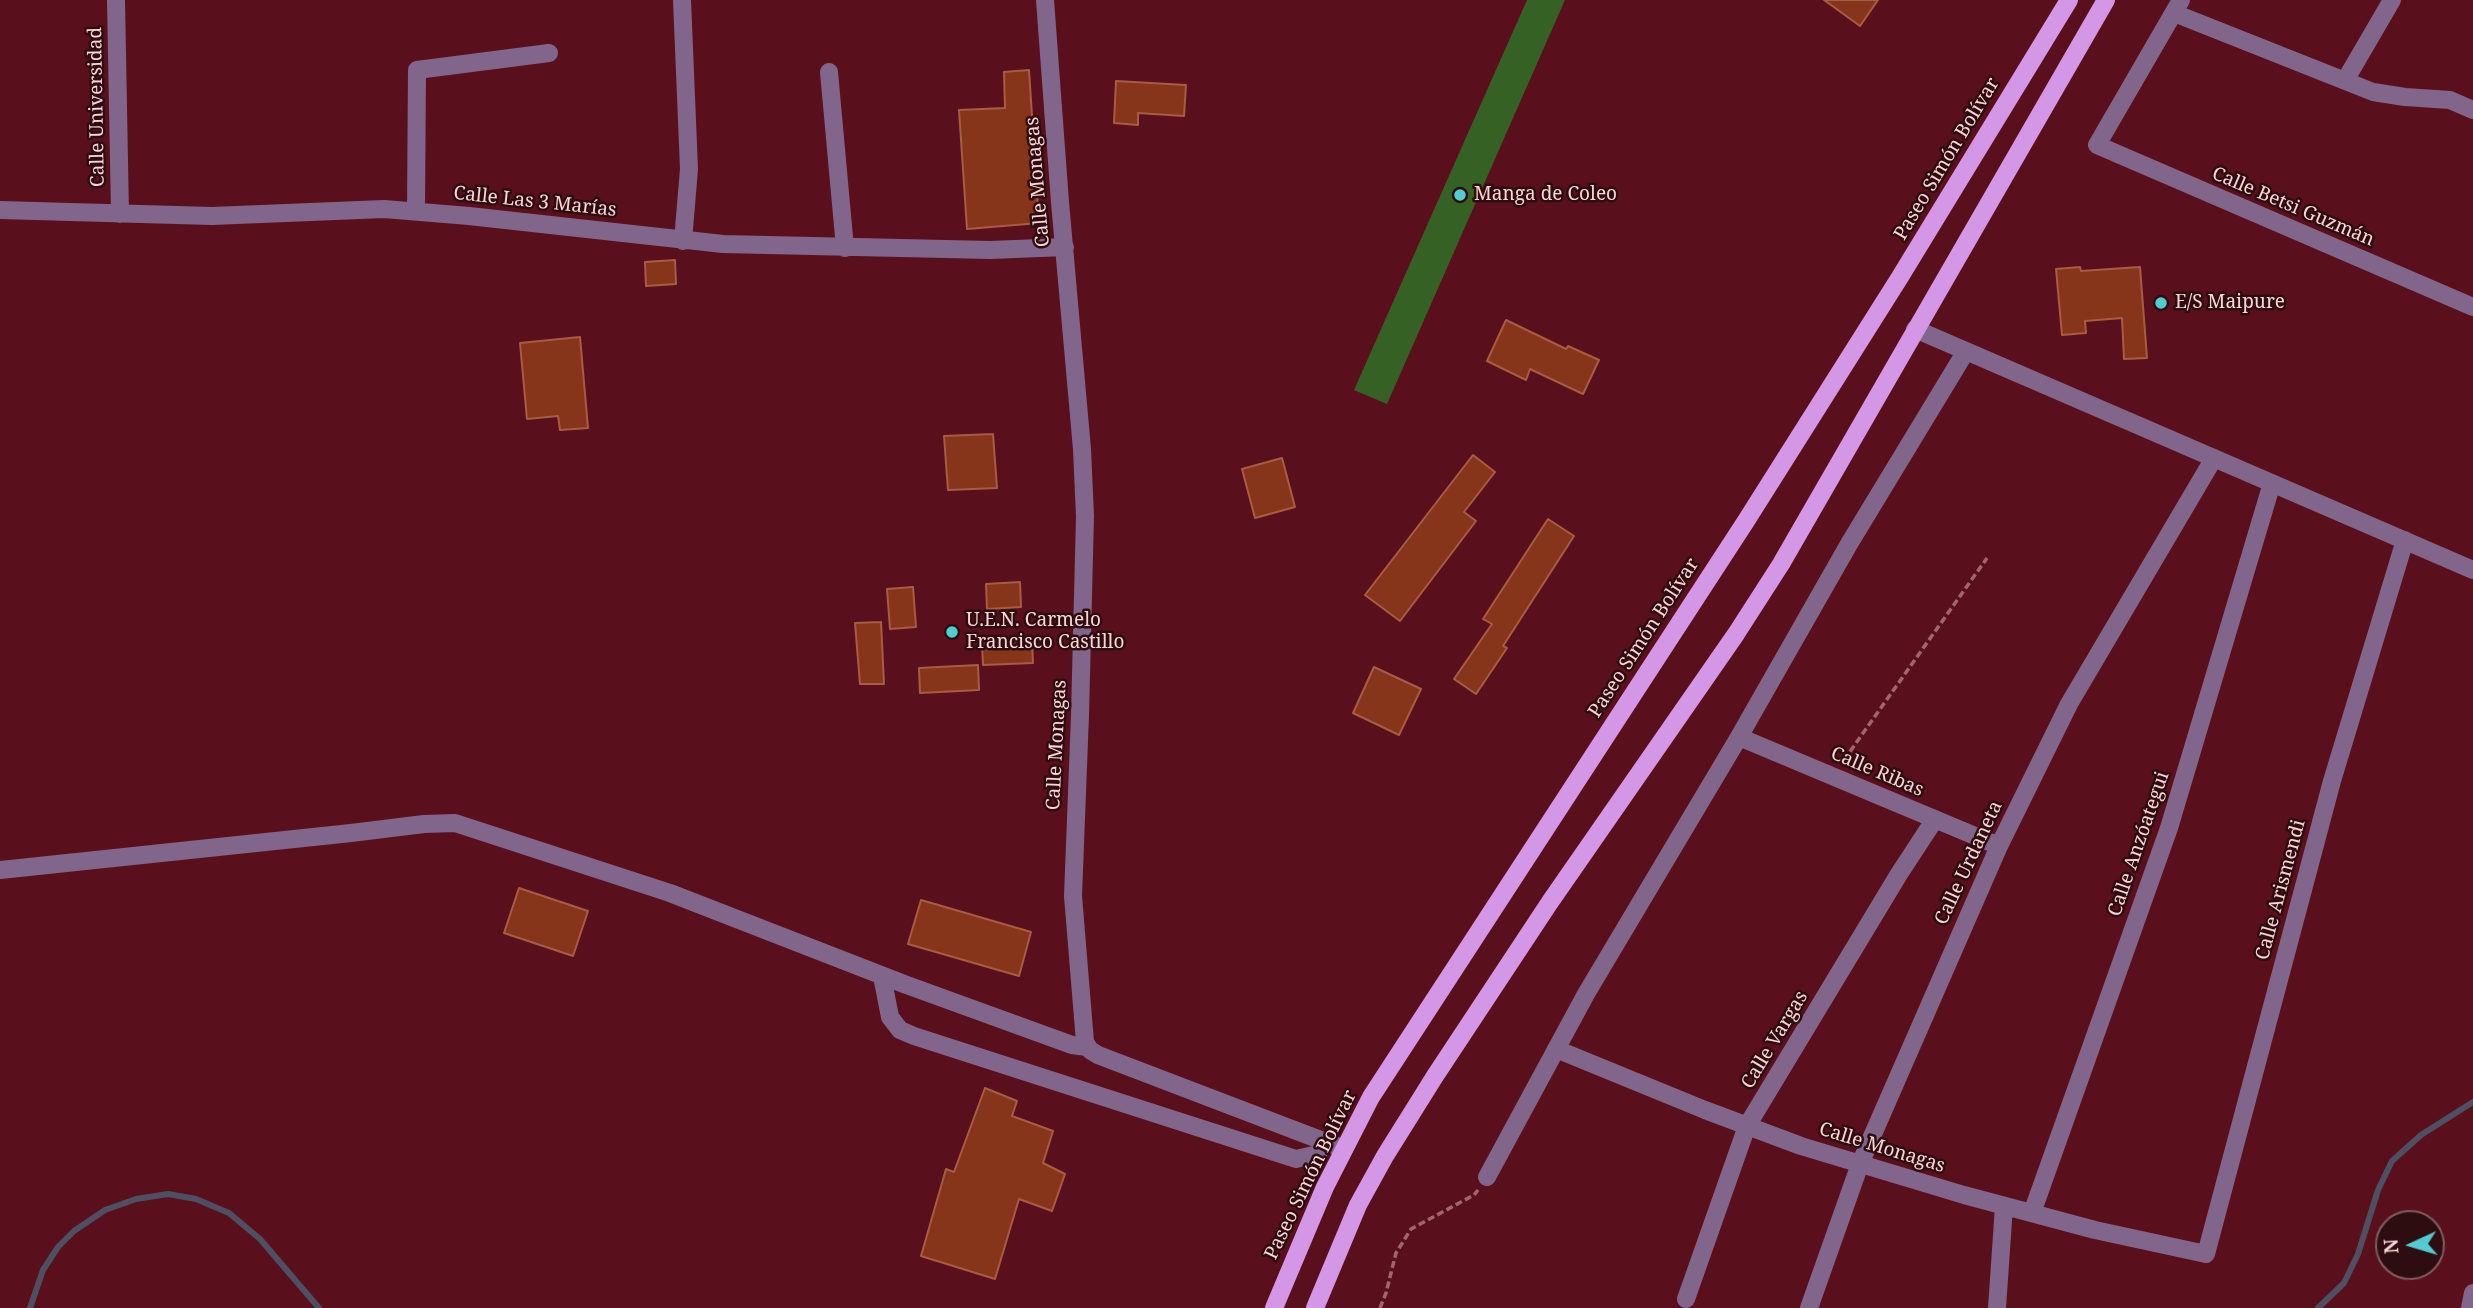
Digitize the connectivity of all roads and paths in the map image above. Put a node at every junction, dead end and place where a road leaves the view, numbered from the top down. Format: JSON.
{"nodes":[{"id":1,"x":116,"y":0,"type":"edge"},
{"id":2,"x":682,"y":0,"type":"edge"},
{"id":3,"x":1045,"y":0,"type":"edge"},
{"id":4,"x":2069,"y":0,"type":"edge"},
{"id":5,"x":2106,"y":0,"type":"edge"},
{"id":6,"x":2392,"y":0,"type":"edge"},
{"id":7,"x":2177,"y":6,"type":"edge"},
{"id":8,"x":549,"y":52,"type":"dead end"},
{"id":9,"x":829,"y":72,"type":"dead end"},
{"id":10,"x":2346,"y":79,"type":"junction"},
{"id":11,"x":2473,"y":110,"type":"edge"},
{"id":12,"x":416,"y":210,"type":"junction"},
{"id":13,"x":0,"y":211,"type":"edge"},
{"id":14,"x":120,"y":214,"type":"junction"},
{"id":15,"x":683,"y":241,"type":"junction"},
{"id":16,"x":1065,"y":247,"type":"junction"},
{"id":17,"x":845,"y":248,"type":"junction"},
{"id":18,"x":2473,"y":307,"type":"edge"},
{"id":19,"x":1915,"y":329,"type":"junction"},
{"id":20,"x":1966,"y":351,"type":"junction"},
{"id":21,"x":2214,"y":458,"type":"junction"},
{"id":22,"x":2272,"y":483,"type":"junction"},
{"id":23,"x":2405,"y":540,"type":"junction"},
{"id":24,"x":1987,"y":558,"type":"dead end"},
{"id":25,"x":2473,"y":570,"type":"edge"},
{"id":26,"x":1739,"y":737,"type":"junction"},
{"id":27,"x":1832,"y":776,"type":"junction"},
{"id":28,"x":1935,"y":820,"type":"junction"},
{"id":29,"x":1999,"y":846,"type":"junction"},
{"id":30,"x":0,"y":870,"type":"edge"},
{"id":31,"x":882,"y":976,"type":"junction"},
{"id":32,"x":1087,"y":1047,"type":"junction"},
{"id":33,"x":1556,"y":1049,"type":"junction"},
{"id":34,"x":1747,"y":1126,"type":"junction"},
{"id":35,"x":1325,"y":1141,"type":"junction"},
{"id":36,"x":1344,"y":1149,"type":"junction"},
{"id":37,"x":1860,"y":1164,"type":"junction"},
{"id":38,"x":1487,"y":1177,"type":"joint"},
{"id":39,"x":2004,"y":1206,"type":"junction"},
{"id":40,"x":2032,"y":1213,"type":"junction"},
{"id":41,"x":2206,"y":1254,"type":"joint"},
{"id":42,"x":2473,"y":1293,"type":"edge"},
{"id":43,"x":1686,"y":1299,"type":"dead end"},
{"id":44,"x":1274,"y":1308,"type":"edge"},
{"id":45,"x":1315,"y":1308,"type":"edge"},
{"id":46,"x":1380,"y":1308,"type":"edge"},
{"id":47,"x":1809,"y":1308,"type":"edge"},
{"id":48,"x":1997,"y":1308,"type":"edge"},
{"id":49,"x":2470,"y":1308,"type":"edge"}],
"edges":[{"from":1,"to":14,"type":"street","name":"Calle Universidad"},
{"from":2,"to":15,"type":"street"},
{"from":3,"to":16,"type":"street","name":"Calle Monagas"},
{"from":4,"to":36,"type":"main road","name":"Paseo Simón Bolívar"},
{"from":5,"to":19,"type":"main road"},
{"from":6,"to":10,"type":"street"},
{"from":7,"to":10,"type":"street"},
{"from":7,"to":18,"type":"street","name":"Calle Betsi Guzmán"},
{"from":8,"to":12,"type":"street"},
{"from":9,"to":17,"type":"street"},
{"from":10,"to":11,"type":"street"},
{"from":12,"to":14,"type":"street","name":"Calle Las 3 Marías"},
{"from":12,"to":15,"type":"street","name":"Calle Las 3 Marías"},
{"from":13,"to":14,"type":"street","name":"Calle Las 3 Marías"},
{"from":15,"to":17,"type":"street","name":"Calle Las 3 Marías"},
{"from":16,"to":17,"type":"street","name":"Calle Las 3 Marías"},
{"from":16,"to":32,"type":"street","name":"Calle Monagas"},
{"from":19,"to":20,"type":"street"},
{"from":19,"to":45,"type":"main road"},
{"from":20,"to":21,"type":"street"},
{"from":20,"to":26,"type":"street"},
{"from":21,"to":22,"type":"street"},
{"from":21,"to":29,"type":"street","name":"Calle Urdaneta"},
{"from":22,"to":23,"type":"street"},
{"from":22,"to":40,"type":"street","name":"Calle Anzóategui"},
{"from":23,"to":25,"type":"street"},
{"from":23,"to":41,"type":"street","name":"Calle Arismendi"},
{"from":24,"to":27,"type":"path"},
{"from":26,"to":27,"type":"street","name":"Calle Ribas"},
{"from":26,"to":33,"type":"street"},
{"from":27,"to":28,"type":"street","name":"Calle Ribas"},
{"from":28,"to":29,"type":"street","name":"Calle Ribas"},
{"from":28,"to":34,"type":"street","name":"Calle Vargas"},
{"from":29,"to":37,"type":"street","name":"Calle Urdaneta"},
{"from":30,"to":31,"type":"street"},
{"from":31,"to":32,"type":"street"},
{"from":31,"to":35,"type":"street"},
{"from":32,"to":35,"type":"street"},
{"from":33,"to":34,"type":"street","name":"Calle Monagas"},
{"from":33,"to":38,"type":"street"},
{"from":34,"to":37,"type":"street","name":"Calle Monagas"},
{"from":34,"to":43,"type":"street","name":"Calle Vargas"},
{"from":35,"to":36,"type":"street"},
{"from":36,"to":44,"type":"main road","name":"Paseo Simón Bolívar"},
{"from":37,"to":39,"type":"street","name":"Calle Monagas"},
{"from":37,"to":47,"type":"street","name":"Calle Urdaneta"},
{"from":38,"to":46,"type":"path"},
{"from":39,"to":40,"type":"street","name":"Calle Monagas"},
{"from":39,"to":48,"type":"street"},
{"from":40,"to":41,"type":"street","name":"Calle Monagas"},
{"from":42,"to":49,"type":"street"}]}
